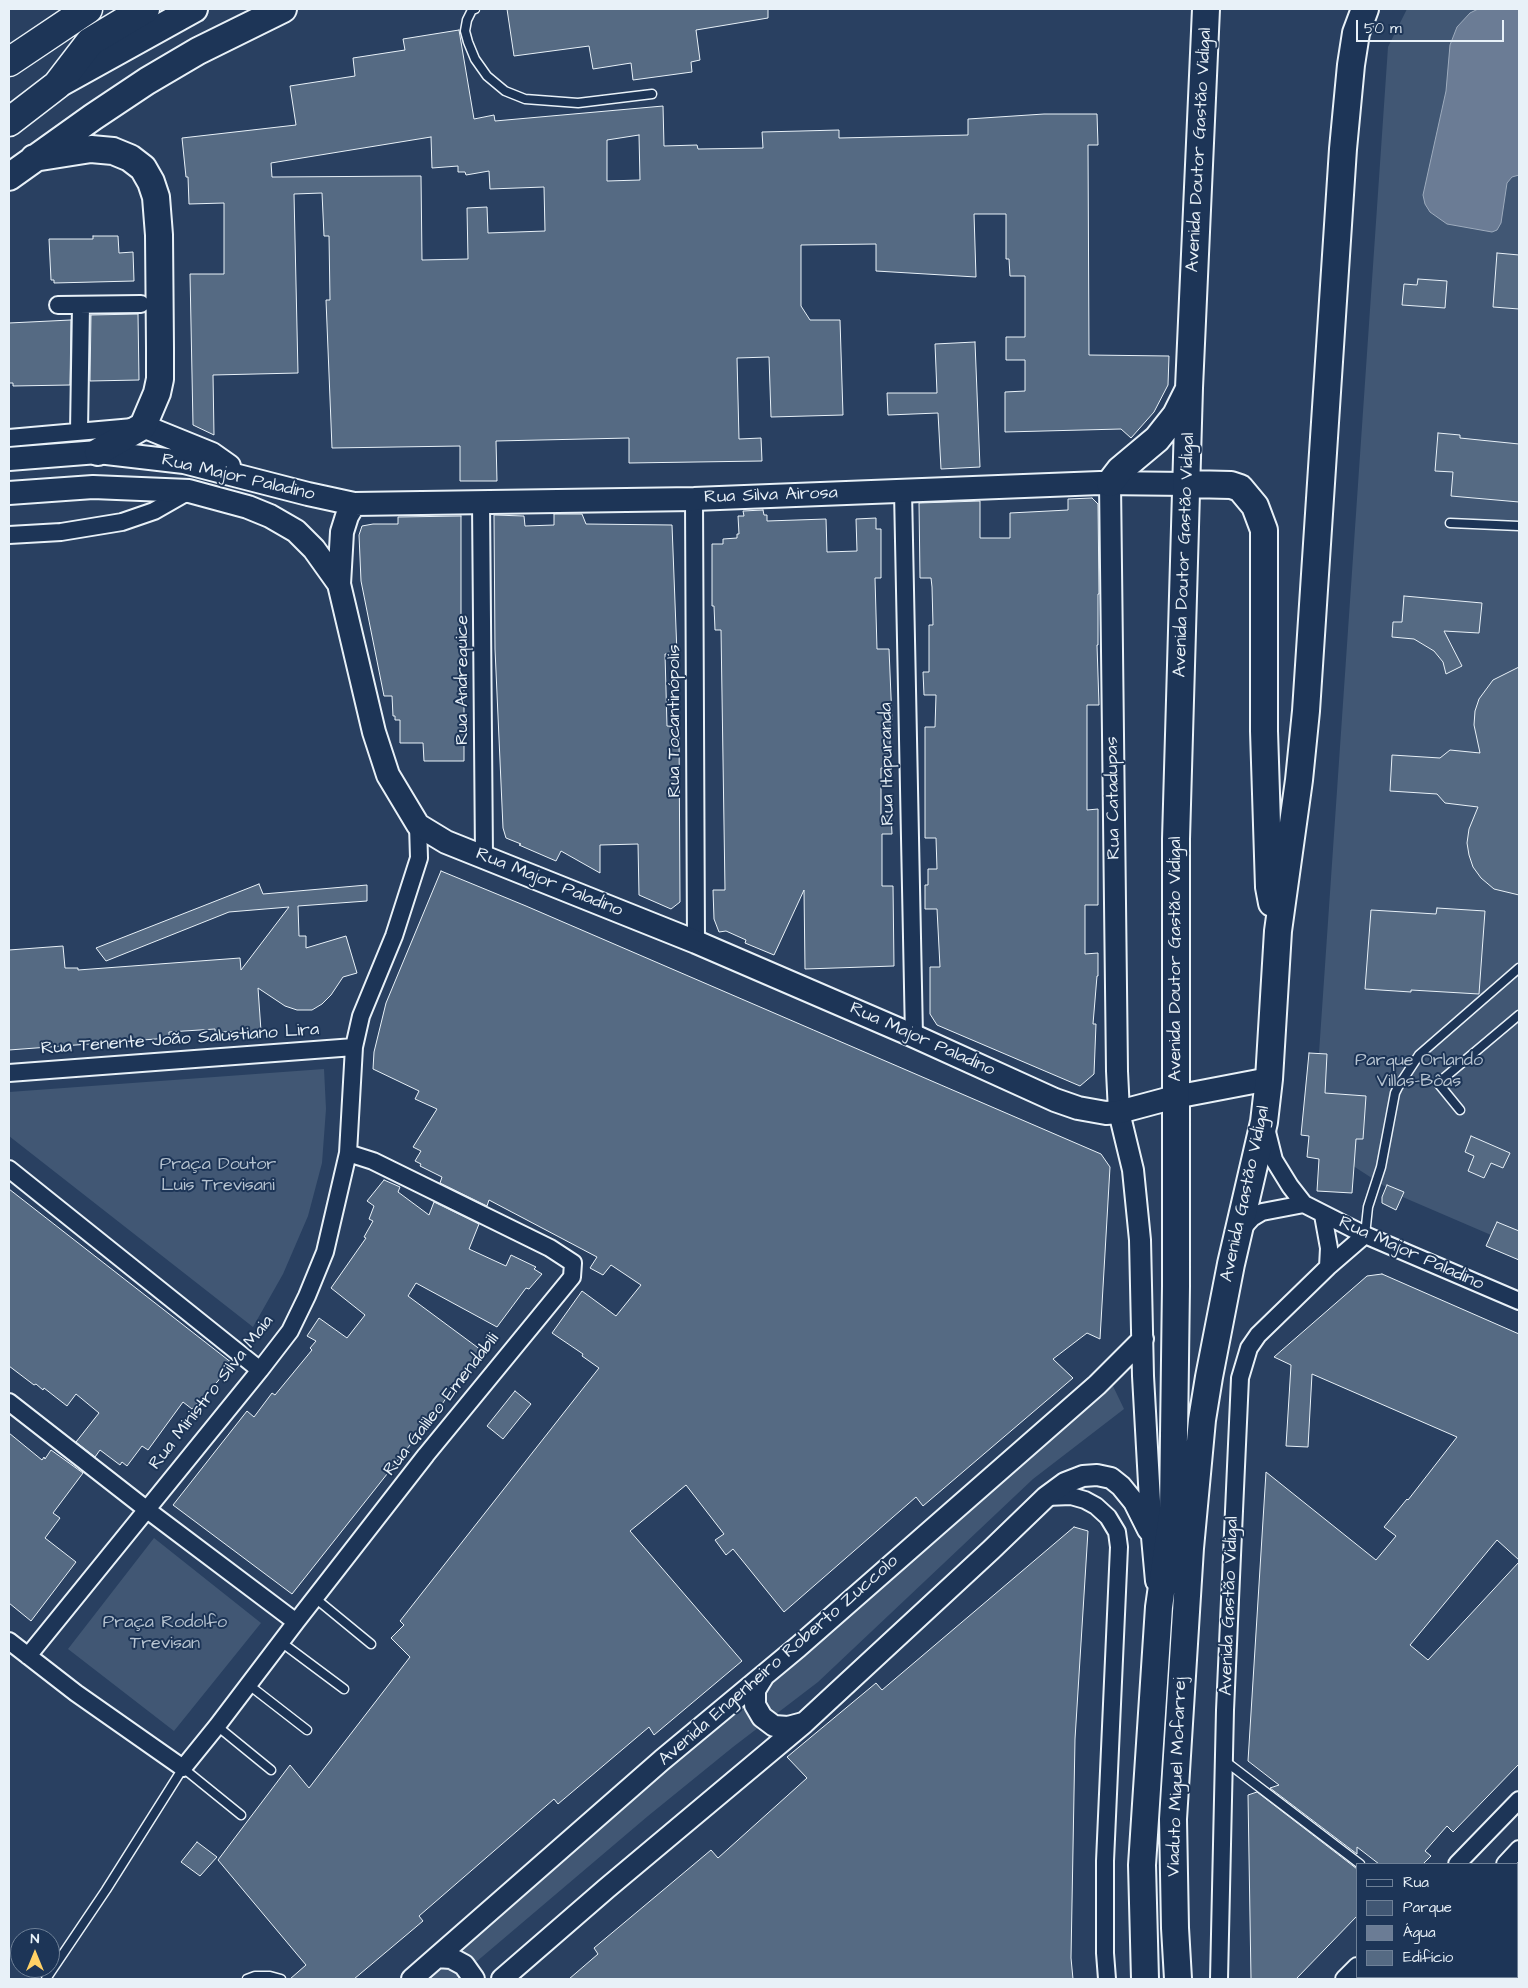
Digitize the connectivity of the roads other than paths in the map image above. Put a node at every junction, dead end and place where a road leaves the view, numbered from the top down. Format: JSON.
{"nodes":[{"id":1,"x":88,"y":9,"type":"edge"},
{"id":2,"x":145,"y":9,"type":"edge"},
{"id":3,"x":194,"y":9,"type":"edge"},
{"id":4,"x":283,"y":9,"type":"edge"},
{"id":5,"x":475,"y":9,"type":"edge"},
{"id":6,"x":1365,"y":9,"type":"edge"},
{"id":7,"x":1206,"y":10,"type":"edge"},
{"id":8,"x":9,"y":62,"type":"edge"},
{"id":9,"x":57,"y":85,"type":"junction"},
{"id":10,"x":652,"y":94,"type":"dead end"},
{"id":11,"x":9,"y":122,"type":"edge"},
{"id":12,"x":34,"y":158,"type":"junction"},
{"id":13,"x":9,"y":177,"type":"edge"},
{"id":14,"x":141,"y":304,"type":"dead end"},
{"id":15,"x":58,"y":305,"type":"dead end"},
{"id":16,"x":81,"y":305,"type":"junction"},
{"id":17,"x":1189,"y":388,"type":"junction"},
{"id":18,"x":143,"y":426,"type":"junction"},
{"id":19,"x":79,"y":431,"type":"junction"},
{"id":20,"x":9,"y":438,"type":"edge"},
{"id":21,"x":94,"y":452,"type":"junction"},
{"id":22,"x":9,"y":459,"type":"edge"},
{"id":23,"x":244,"y":476,"type":"junction"},
{"id":24,"x":1110,"y":483,"type":"junction"},
{"id":25,"x":1188,"y":484,"type":"junction"},
{"id":26,"x":189,"y":491,"type":"junction"},
{"id":27,"x":903,"y":491,"type":"junction"},
{"id":28,"x":9,"y":493,"type":"edge"},
{"id":29,"x":694,"y":499,"type":"junction"},
{"id":30,"x":481,"y":503,"type":"junction"},
{"id":31,"x":354,"y":504,"type":"junction"},
{"id":32,"x":1450,"y":522,"type":"dead end"},
{"id":33,"x":1519,"y":526,"type":"edge"},
{"id":34,"x":9,"y":535,"type":"edge"},
{"id":35,"x":339,"y":584,"type":"junction"},
{"id":36,"x":418,"y":825,"type":"junction"},
{"id":37,"x":446,"y":842,"type":"junction"},
{"id":38,"x":484,"y":857,"type":"junction"},
{"id":39,"x":418,"y":858,"type":"junction"},
{"id":40,"x":1278,"y":930,"type":"junction"},
{"id":41,"x":696,"y":942,"type":"junction"},
{"id":42,"x":1519,"y":968,"type":"edge"},
{"id":43,"x":1519,"y":1015,"type":"edge"},
{"id":44,"x":914,"y":1036,"type":"junction"},
{"id":45,"x":354,"y":1047,"type":"junction"},
{"id":46,"x":9,"y":1073,"type":"edge"},
{"id":47,"x":1270,"y":1079,"type":"junction"},
{"id":48,"x":1175,"y":1097,"type":"junction"},
{"id":49,"x":1460,"y":1110,"type":"dead end"},
{"id":50,"x":1119,"y":1112,"type":"junction"},
{"id":51,"x":1264,"y":1122,"type":"junction"},
{"id":52,"x":348,"y":1153,"type":"junction"},
{"id":53,"x":9,"y":1169,"type":"edge"},
{"id":54,"x":1304,"y":1204,"type":"junction"},
{"id":55,"x":1323,"y":1215,"type":"junction"},
{"id":56,"x":1239,"y":1232,"type":"junction"},
{"id":57,"x":1365,"y":1235,"type":"junction"},
{"id":58,"x":1328,"y":1267,"type":"junction"},
{"id":59,"x":1519,"y":1301,"type":"edge"},
{"id":60,"x":1143,"y":1338,"type":"junction"},
{"id":61,"x":260,"y":1370,"type":"junction"},
{"id":62,"x":9,"y":1402,"type":"edge"},
{"id":63,"x":1046,"y":1497,"type":"junction"},
{"id":64,"x":146,"y":1509,"type":"junction"},
{"id":65,"x":1152,"y":1537,"type":"junction"},
{"id":66,"x":315,"y":1598,"type":"junction"},
{"id":67,"x":1187,"y":1605,"type":"joint"},
{"id":68,"x":1159,"y":1614,"type":"junction"},
{"id":69,"x":296,"y":1622,"type":"junction"},
{"id":70,"x":9,"y":1641,"type":"edge"},
{"id":71,"x":281,"y":1642,"type":"junction"},
{"id":72,"x":371,"y":1644,"type":"dead end"},
{"id":73,"x":28,"y":1656,"type":"junction"},
{"id":74,"x":763,"y":1677,"type":"junction"},
{"id":75,"x":249,"y":1685,"type":"junction"},
{"id":76,"x":344,"y":1689,"type":"dead end"},
{"id":77,"x":804,"y":1723,"type":"junction"},
{"id":78,"x":217,"y":1726,"type":"junction"},
{"id":79,"x":307,"y":1730,"type":"dead end"},
{"id":80,"x":1225,"y":1761,"type":"junction"},
{"id":81,"x":183,"y":1768,"type":"junction"},
{"id":82,"x":271,"y":1770,"type":"dead end"},
{"id":83,"x":1519,"y":1800,"type":"edge"},
{"id":84,"x":242,"y":1815,"type":"dead end"},
{"id":85,"x":1519,"y":1849,"type":"edge"},
{"id":86,"x":1359,"y":1863,"type":"edge"},
{"id":87,"x":1458,"y":1863,"type":"edge"},
{"id":88,"x":1506,"y":1863,"type":"edge"},
{"id":89,"x":437,"y":1957,"type":"junction"},
{"id":90,"x":1356,"y":1967,"type":"edge"},
{"id":91,"x":46,"y":1979,"type":"edge"},
{"id":92,"x":247,"y":1979,"type":"edge"},
{"id":93,"x":281,"y":1979,"type":"edge"},
{"id":94,"x":412,"y":1979,"type":"edge"},
{"id":95,"x":474,"y":1979,"type":"edge"},
{"id":96,"x":502,"y":1979,"type":"edge"},
{"id":97,"x":1107,"y":1979,"type":"edge"},
{"id":98,"x":1145,"y":1979,"type":"edge"},
{"id":99,"x":1178,"y":1979,"type":"edge"},
{"id":100,"x":1219,"y":1979,"type":"edge"},
{"id":101,"x":1344,"y":1979,"type":"edge"}],
"edges":[{"from":1,"to":8,"type":"highway"},
{"from":2,"to":9,"type":"highway"},
{"from":3,"to":9,"type":"highway"},
{"from":4,"to":12,"type":"highway"},
{"from":5,"to":10,"type":"lane"},
{"from":6,"to":40,"type":"highway"},
{"from":7,"to":17,"type":"highway","name":"Avenida Doutor Gastão Vidigal"},
{"from":9,"to":11,"type":"highway"},
{"from":12,"to":13,"type":"highway"},
{"from":12,"to":18,"type":"highway"},
{"from":14,"to":16,"type":"street"},
{"from":15,"to":16,"type":"street"},
{"from":16,"to":19,"type":"street"},
{"from":17,"to":24,"type":"highway"},
{"from":17,"to":25,"type":"highway","name":"Avenida Doutor Gastão Vidigal"},
{"from":18,"to":19,"type":"street"},
{"from":18,"to":21,"type":"highway"},
{"from":18,"to":23,"type":"main road"},
{"from":19,"to":20,"type":"street"},
{"from":21,"to":22,"type":"main road","name":"Rua Major Paladino"},
{"from":21,"to":23,"type":"main road","name":"Rua Major Paladino"},
{"from":23,"to":31,"type":"main road","name":"Rua Major Paladino"},
{"from":24,"to":25,"type":"main road","name":"Rua Silva Airosa"},
{"from":24,"to":27,"type":"main road","name":"Rua Silva Airosa"},
{"from":24,"to":50,"type":"street","name":"Rua Catadupas"},
{"from":25,"to":40,"type":"highway"},
{"from":25,"to":48,"type":"highway","name":"Avenida Doutor Gastão Vidigal"},
{"from":26,"to":28,"type":"main road"},
{"from":26,"to":34,"type":"street","name":"Rua Major Paladino"},
{"from":26,"to":35,"type":"main road","name":"Rua Major Paladino"},
{"from":27,"to":29,"type":"main road","name":"Rua Silva Airosa"},
{"from":27,"to":44,"type":"street","name":"Rua Itapuranda"},
{"from":29,"to":30,"type":"main road","name":"Rua Silva Airosa"},
{"from":29,"to":41,"type":"street","name":"Rua Tocantinópolis"},
{"from":30,"to":31,"type":"main road","name":"Rua Silva Airosa"},
{"from":30,"to":38,"type":"street","name":"Rua Andrequice"},
{"from":31,"to":35,"type":"main road"},
{"from":32,"to":33,"type":"lane"},
{"from":35,"to":36,"type":"main road","name":"Rua Major Paladino"},
{"from":36,"to":37,"type":"main road","name":"Rua Major Paladino"},
{"from":36,"to":39,"type":"street","name":"Rua Ministro Silva Maia"},
{"from":37,"to":38,"type":"main road","name":"Rua Major Paladino"},
{"from":37,"to":39,"type":"street"},
{"from":38,"to":41,"type":"main road","name":"Rua Major Paladino"},
{"from":39,"to":45,"type":"street","name":"Rua Ministro Silva Maia"},
{"from":40,"to":47,"type":"highway","name":"Avenida Gastão Vidigal"},
{"from":41,"to":44,"type":"main road","name":"Rua Major Paladino"},
{"from":42,"to":57,"type":"lane"},
{"from":43,"to":49,"type":"lane"},
{"from":44,"to":50,"type":"main road","name":"Rua Major Paladino"},
{"from":45,"to":46,"type":"street","name":"Rua Tenente João Salustiano Lira"},
{"from":45,"to":52,"type":"street","name":"Rua Ministro Silva Maia"},
{"from":47,"to":48,"type":"main road","name":"Rua Major Paladino"},
{"from":47,"to":51,"type":"highway","name":"Avenida Gastão Vidigal"},
{"from":48,"to":50,"type":"main road","name":"Rua Major Paladino"},
{"from":48,"to":68,"type":"highway"},
{"from":50,"to":60,"type":"street"},
{"from":51,"to":54,"type":"street","name":"Rua Major Paladino"},
{"from":51,"to":56,"type":"highway","name":"Avenida Gastão Vidigal"},
{"from":52,"to":61,"type":"street","name":"Rua Ministro Silva Maia"},
{"from":52,"to":66,"type":"street","name":"Rua Galileo Emendabili"},
{"from":53,"to":61,"type":"street"},
{"from":54,"to":55,"type":"street","name":"Rua Major Paladino"},
{"from":54,"to":56,"type":"street"},
{"from":55,"to":57,"type":"street","name":"Rua Major Paladino"},
{"from":55,"to":58,"type":"street"},
{"from":56,"to":67,"type":"highway","name":"Avenida Gastão Vidigal"},
{"from":57,"to":58,"type":"street","name":"Avenida Gastão Vidigal"},
{"from":57,"to":59,"type":"street","name":"Rua Major Paladino"},
{"from":58,"to":80,"type":"street","name":"Avenida Gastão Vidigal"},
{"from":60,"to":65,"type":"street"},
{"from":60,"to":74,"type":"street","name":"Avenida Engenheiro Roberto Zuccolo"},
{"from":61,"to":64,"type":"street","name":"Rua Ministro Silva Maia"},
{"from":62,"to":64,"type":"street"},
{"from":63,"to":65,"type":"street"},
{"from":63,"to":77,"type":"street"},
{"from":63,"to":97,"type":"street"},
{"from":64,"to":69,"type":"street"},
{"from":64,"to":73,"type":"street","name":"Rua Ministro Silva Maia"},
{"from":65,"to":68,"type":"street"},
{"from":66,"to":69,"type":"street","name":"Rua Galileo Emendabili"},
{"from":66,"to":72,"type":"lane"},
{"from":67,"to":99,"type":"highway","name":"Viaduto Miguel Mofarrej"},
{"from":68,"to":98,"type":"highway","name":"Viaduto Miguel Mofarrej"},
{"from":69,"to":71,"type":"street","name":"Rua Galileo Emendabili"},
{"from":70,"to":73,"type":"street"},
{"from":71,"to":75,"type":"street","name":"Rua Galileo Emendabili"},
{"from":71,"to":76,"type":"lane"},
{"from":73,"to":81,"type":"street"},
{"from":74,"to":77,"type":"street"},
{"from":74,"to":89,"type":"street","name":"Avenida Engenheiro Roberto Zuccolo"},
{"from":75,"to":78,"type":"street","name":"Rua Galileo Emendabili"},
{"from":75,"to":79,"type":"lane"},
{"from":77,"to":96,"type":"street"},
{"from":78,"to":81,"type":"street","name":"Rua Galileo Emendabili"},
{"from":78,"to":82,"type":"lane"},
{"from":80,"to":86,"type":"lane"},
{"from":80,"to":100,"type":"street","name":"Avenida Gastão Vidigal"},
{"from":81,"to":84,"type":"lane"},
{"from":81,"to":91,"type":"lane","name":"Rua Galileo Emendabili"},
{"from":83,"to":87,"type":"street"},
{"from":85,"to":88,"type":"street"},
{"from":89,"to":94,"type":"street","name":"Avenida Engenheiro Roberto Zuccolo"},
{"from":89,"to":95,"type":"street"},
{"from":90,"to":101,"type":"street"},
{"from":92,"to":93,"type":"lane"}]}
